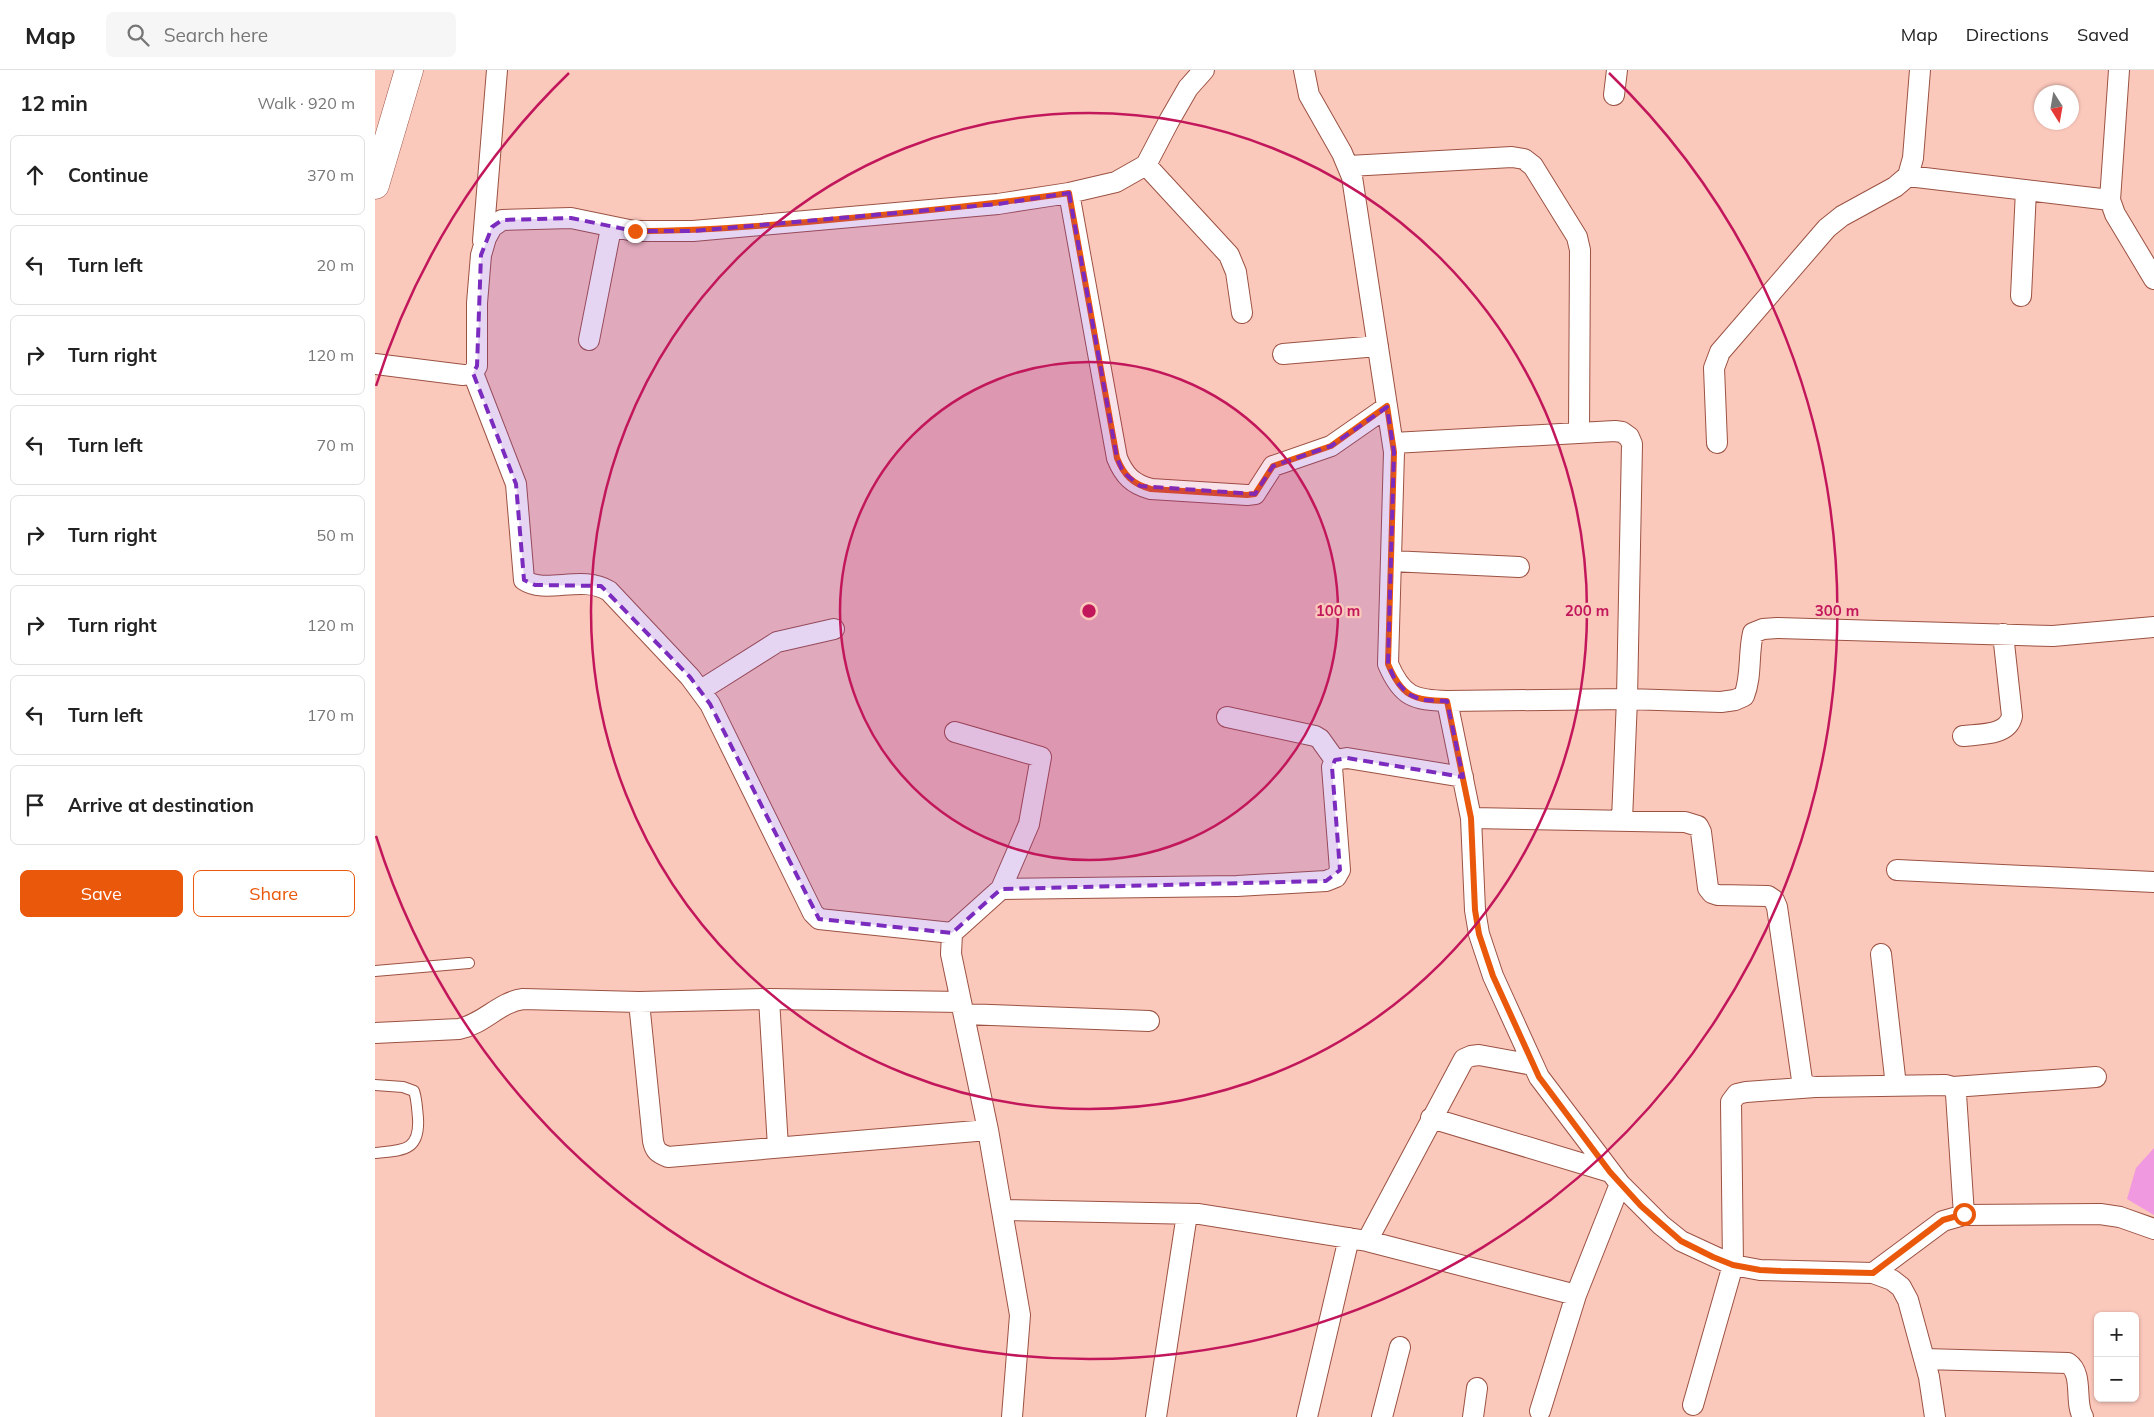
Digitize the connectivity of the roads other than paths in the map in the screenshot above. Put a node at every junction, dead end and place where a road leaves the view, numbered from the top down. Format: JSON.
{"nodes":[{"id":1,"x":409,"y":70,"type":"edge"},
{"id":2,"x":497,"y":70,"type":"edge"},
{"id":3,"x":1204,"y":70,"type":"edge"},
{"id":4,"x":1304,"y":70,"type":"edge"},
{"id":5,"x":1617,"y":70,"type":"edge"},
{"id":6,"x":1920,"y":70,"type":"edge"},
{"id":7,"x":2119,"y":70,"type":"edge"},
{"id":8,"x":1614,"y":95,"type":"dead end"},
{"id":9,"x":1146,"y":165,"type":"junction"},
{"id":10,"x":1349,"y":166,"type":"junction"},
{"id":11,"x":1908,"y":176,"type":"junction"},
{"id":12,"x":375,"y":185,"type":"edge"},
{"id":13,"x":2026,"y":190,"type":"junction"},
{"id":14,"x":1069,"y":193,"type":"junction"},
{"id":15,"x":2110,"y":200,"type":"junction"},
{"id":16,"x":611,"y":228,"type":"junction"},
{"id":17,"x":481,"y":255,"type":"junction"},
{"id":18,"x":2154,"y":279,"type":"edge"},
{"id":19,"x":2021,"y":296,"type":"dead end"},
{"id":20,"x":1242,"y":313,"type":"dead end"},
{"id":21,"x":589,"y":340,"type":"dead end"},
{"id":22,"x":1378,"y":346,"type":"junction"},
{"id":23,"x":1283,"y":354,"type":"dead end"},
{"id":24,"x":375,"y":364,"type":"edge"},
{"id":25,"x":473,"y":373,"type":"junction"},
{"id":26,"x":1387,"y":406,"type":"junction"},
{"id":27,"x":1579,"y":432,"type":"junction"},
{"id":28,"x":1393,"y":443,"type":"junction"},
{"id":29,"x":1717,"y":443,"type":"dead end"},
{"id":30,"x":1391,"y":561,"type":"junction"},
{"id":31,"x":1519,"y":567,"type":"dead end"},
{"id":32,"x":2154,"y":628,"type":"edge"},
{"id":33,"x":834,"y":629,"type":"dead end"},
{"id":34,"x":2003,"y":634,"type":"junction"},
{"id":35,"x":701,"y":690,"type":"junction"},
{"id":36,"x":1627,"y":699,"type":"junction"},
{"id":37,"x":1447,"y":701,"type":"junction"},
{"id":38,"x":1227,"y":717,"type":"dead end"},
{"id":39,"x":955,"y":732,"type":"dead end"},
{"id":40,"x":1963,"y":736,"type":"dead end"},
{"id":41,"x":1335,"y":760,"type":"junction"},
{"id":42,"x":1463,"y":777,"type":"junction"},
{"id":43,"x":1471,"y":818,"type":"junction"},
{"id":44,"x":1622,"y":820,"type":"junction"},
{"id":45,"x":1897,"y":870,"type":"dead end"},
{"id":46,"x":2154,"y":882,"type":"edge"},
{"id":47,"x":1001,"y":889,"type":"junction"},
{"id":48,"x":952,"y":933,"type":"junction"},
{"id":49,"x":1881,"y":954,"type":"dead end"},
{"id":50,"x":469,"y":964,"type":"dead end"},
{"id":51,"x":375,"y":970,"type":"edge"},
{"id":52,"x":769,"y":998,"type":"junction"},
{"id":53,"x":639,"y":1002,"type":"junction"},
{"id":54,"x":962,"y":1008,"type":"junction"},
{"id":55,"x":1149,"y":1021,"type":"dead end"},
{"id":56,"x":375,"y":1033,"type":"edge"},
{"id":57,"x":1533,"y":1065,"type":"junction"},
{"id":58,"x":2096,"y":1077,"type":"dead end"},
{"id":59,"x":375,"y":1085,"type":"edge"},
{"id":60,"x":1896,"y":1086,"type":"junction"},
{"id":61,"x":1815,"y":1087,"type":"junction"},
{"id":62,"x":1953,"y":1087,"type":"junction"},
{"id":63,"x":1431,"y":1118,"type":"junction"},
{"id":64,"x":988,"y":1130,"type":"junction"},
{"id":65,"x":778,"y":1147,"type":"junction"},
{"id":66,"x":375,"y":1153,"type":"edge"},
{"id":67,"x":1615,"y":1178,"type":"junction"},
{"id":68,"x":1002,"y":1210,"type":"junction"},
{"id":69,"x":1187,"y":1214,"type":"junction"},
{"id":70,"x":1964,"y":1214,"type":"junction"},
{"id":71,"x":2154,"y":1229,"type":"edge"},
{"id":72,"x":1358,"y":1240,"type":"junction"},
{"id":73,"x":1733,"y":1265,"type":"junction"},
{"id":74,"x":1873,"y":1273,"type":"junction"},
{"id":75,"x":1576,"y":1295,"type":"junction"},
{"id":76,"x":1400,"y":1347,"type":"dead end"},
{"id":77,"x":1924,"y":1359,"type":"junction"},
{"id":78,"x":1477,"y":1388,"type":"dead end"},
{"id":79,"x":1693,"y":1405,"type":"dead end"},
{"id":80,"x":1540,"y":1411,"type":"dead end"},
{"id":81,"x":1012,"y":1417,"type":"edge"},
{"id":82,"x":1156,"y":1417,"type":"edge"},
{"id":83,"x":1307,"y":1417,"type":"edge"},
{"id":84,"x":1382,"y":1417,"type":"edge"},
{"id":85,"x":1473,"y":1417,"type":"edge"},
{"id":86,"x":1935,"y":1417,"type":"edge"},
{"id":87,"x":2083,"y":1417,"type":"edge"}],
"edges":[{"from":1,"to":12,"type":"highway"},
{"from":2,"to":17,"type":"street"},
{"from":3,"to":9,"type":"street"},
{"from":4,"to":10,"type":"street"},
{"from":5,"to":8,"type":"street"},
{"from":6,"to":11,"type":"street"},
{"from":7,"to":15,"type":"street"},
{"from":9,"to":14,"type":"street"},
{"from":9,"to":20,"type":"street"},
{"from":10,"to":22,"type":"street"},
{"from":10,"to":27,"type":"street"},
{"from":11,"to":13,"type":"street"},
{"from":11,"to":29,"type":"street"},
{"from":13,"to":15,"type":"street"},
{"from":13,"to":19,"type":"street"},
{"from":14,"to":16,"type":"street"},
{"from":14,"to":26,"type":"street"},
{"from":15,"to":18,"type":"street"},
{"from":16,"to":17,"type":"street"},
{"from":16,"to":21,"type":"street"},
{"from":17,"to":25,"type":"street"},
{"from":22,"to":23,"type":"street"},
{"from":22,"to":26,"type":"street"},
{"from":24,"to":25,"type":"street"},
{"from":25,"to":35,"type":"street"},
{"from":26,"to":28,"type":"street"},
{"from":27,"to":28,"type":"street"},
{"from":27,"to":36,"type":"street"},
{"from":28,"to":30,"type":"street"},
{"from":30,"to":31,"type":"street"},
{"from":30,"to":37,"type":"street"},
{"from":32,"to":34,"type":"street"},
{"from":33,"to":35,"type":"street"},
{"from":34,"to":36,"type":"street"},
{"from":34,"to":40,"type":"street"},
{"from":35,"to":48,"type":"street"},
{"from":36,"to":37,"type":"street"},
{"from":36,"to":44,"type":"street"},
{"from":37,"to":42,"type":"street"},
{"from":38,"to":41,"type":"street"},
{"from":39,"to":47,"type":"street"},
{"from":41,"to":42,"type":"street"},
{"from":41,"to":47,"type":"street"},
{"from":42,"to":43,"type":"street"},
{"from":43,"to":44,"type":"street"},
{"from":43,"to":57,"type":"street"},
{"from":44,"to":61,"type":"street"},
{"from":45,"to":46,"type":"street"},
{"from":47,"to":48,"type":"street"},
{"from":48,"to":54,"type":"street"},
{"from":49,"to":60,"type":"street"},
{"from":50,"to":51,"type":"lane"},
{"from":52,"to":53,"type":"street"},
{"from":52,"to":54,"type":"street"},
{"from":52,"to":65,"type":"street"},
{"from":53,"to":56,"type":"street"},
{"from":53,"to":65,"type":"street"},
{"from":54,"to":55,"type":"street"},
{"from":54,"to":64,"type":"street"},
{"from":57,"to":63,"type":"street"},
{"from":57,"to":67,"type":"street"},
{"from":58,"to":62,"type":"street"},
{"from":59,"to":66,"type":"lane"},
{"from":60,"to":61,"type":"street"},
{"from":60,"to":62,"type":"street"},
{"from":61,"to":73,"type":"street"},
{"from":62,"to":70,"type":"street"},
{"from":63,"to":67,"type":"street"},
{"from":63,"to":72,"type":"street"},
{"from":64,"to":65,"type":"street"},
{"from":64,"to":68,"type":"street"},
{"from":67,"to":73,"type":"street"},
{"from":67,"to":75,"type":"street"},
{"from":68,"to":69,"type":"street"},
{"from":68,"to":81,"type":"street"},
{"from":69,"to":72,"type":"street"},
{"from":69,"to":82,"type":"street"},
{"from":70,"to":71,"type":"street"},
{"from":70,"to":74,"type":"street"},
{"from":72,"to":75,"type":"street"},
{"from":72,"to":83,"type":"street"},
{"from":73,"to":74,"type":"street"},
{"from":73,"to":79,"type":"street"},
{"from":74,"to":77,"type":"street"},
{"from":75,"to":80,"type":"street"},
{"from":76,"to":84,"type":"street"},
{"from":77,"to":86,"type":"street"},
{"from":77,"to":87,"type":"street"},
{"from":78,"to":85,"type":"street"}]}
